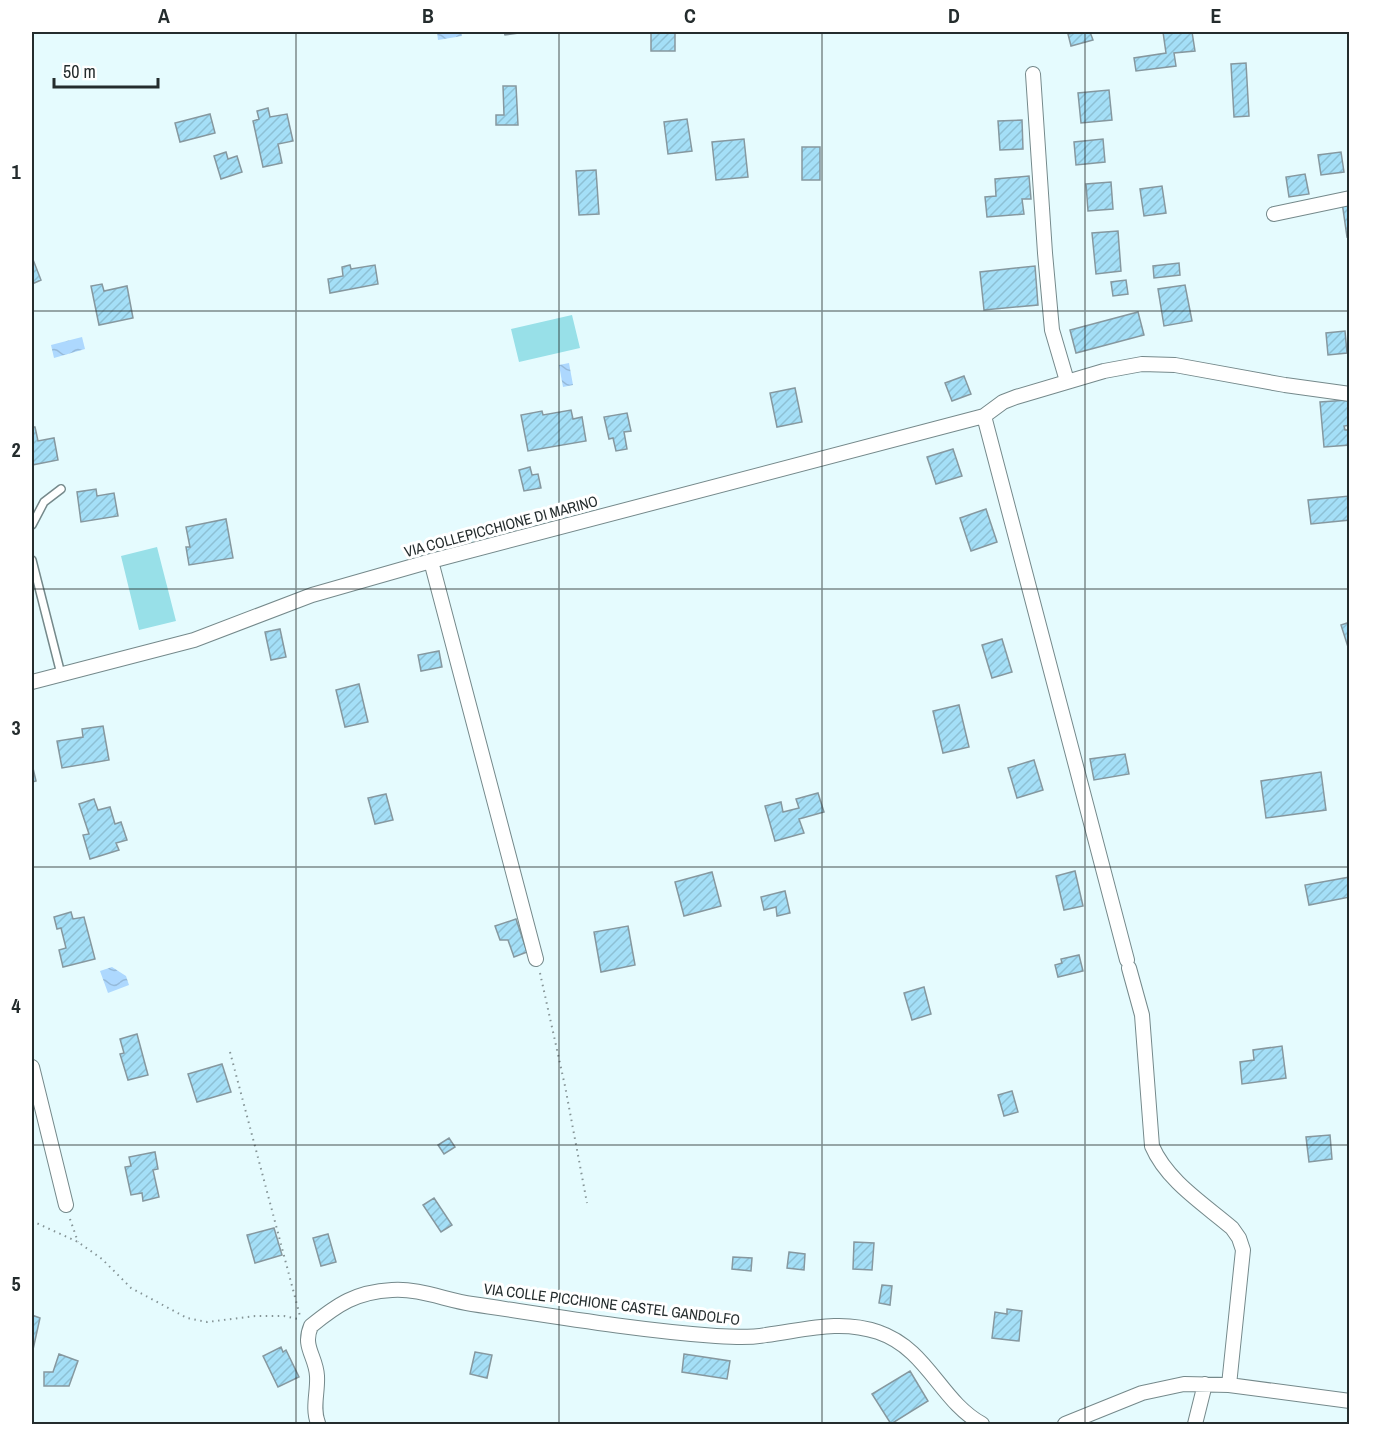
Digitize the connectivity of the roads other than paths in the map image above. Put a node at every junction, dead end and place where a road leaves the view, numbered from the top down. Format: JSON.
{"nodes":[{"id":1,"x":1033,"y":74,"type":"dead end"},
{"id":2,"x":1350,"y":198,"type":"edge"},
{"id":3,"x":1274,"y":214,"type":"dead end"},
{"id":4,"x":1067,"y":381,"type":"junction"},
{"id":5,"x":1350,"y":394,"type":"edge"},
{"id":6,"x":984,"y":416,"type":"junction"},
{"id":7,"x":61,"y":489,"type":"dead end"},
{"id":8,"x":32,"y":525,"type":"edge"},
{"id":9,"x":32,"y":561,"type":"edge"},
{"id":10,"x":431,"y":561,"type":"junction"},
{"id":11,"x":61,"y":674,"type":"junction"},
{"id":12,"x":32,"y":682,"type":"edge"},
{"id":13,"x":536,"y":959,"type":"road end"},
{"id":14,"x":32,"y":1067,"type":"edge"},
{"id":15,"x":66,"y":1205,"type":"road end"},
{"id":16,"x":1205,"y":1384,"type":"junction"},
{"id":17,"x":1229,"y":1385,"type":"junction"},
{"id":18,"x":1350,"y":1401,"type":"edge"},
{"id":19,"x":963,"y":1418,"type":"edge"},
{"id":20,"x":318,"y":1423,"type":"edge"},
{"id":21,"x":982,"y":1425,"type":"edge"},
{"id":22,"x":1065,"y":1425,"type":"edge"},
{"id":23,"x":1195,"y":1425,"type":"edge"}],
"edges":[{"from":1,"to":4,"type":"street"},
{"from":2,"to":3,"type":"street"},
{"from":4,"to":5,"type":"street","name":"VIA COLLEPICCHIONE DI MARINO"},
{"from":4,"to":6,"type":"street","name":"VIA COLLEPICCHIONE DI MARINO"},
{"from":6,"to":10,"type":"street","name":"VIA COLLEPICCHIONE DI MARINO"},
{"from":6,"to":17,"type":"street"},
{"from":7,"to":8,"type":"lane"},
{"from":9,"to":11,"type":"lane"},
{"from":10,"to":11,"type":"street","name":"VIA COLLEPICCHIONE DI MARINO"},
{"from":10,"to":13,"type":"street"},
{"from":11,"to":12,"type":"street","name":"VIA COLLEPICCHIONE DI MARINO"},
{"from":14,"to":15,"type":"street"},
{"from":16,"to":17,"type":"street"},
{"from":16,"to":22,"type":"street"},
{"from":16,"to":23,"type":"street"},
{"from":17,"to":18,"type":"street"},
{"from":19,"to":20,"type":"street","name":"VIA COLLE PICCHIONE CASTEL GANDOLFO"},
{"from":19,"to":21,"type":"street","name":"VIA COLLE PICCHIONE CASTEL GANDOLFO"}]}
